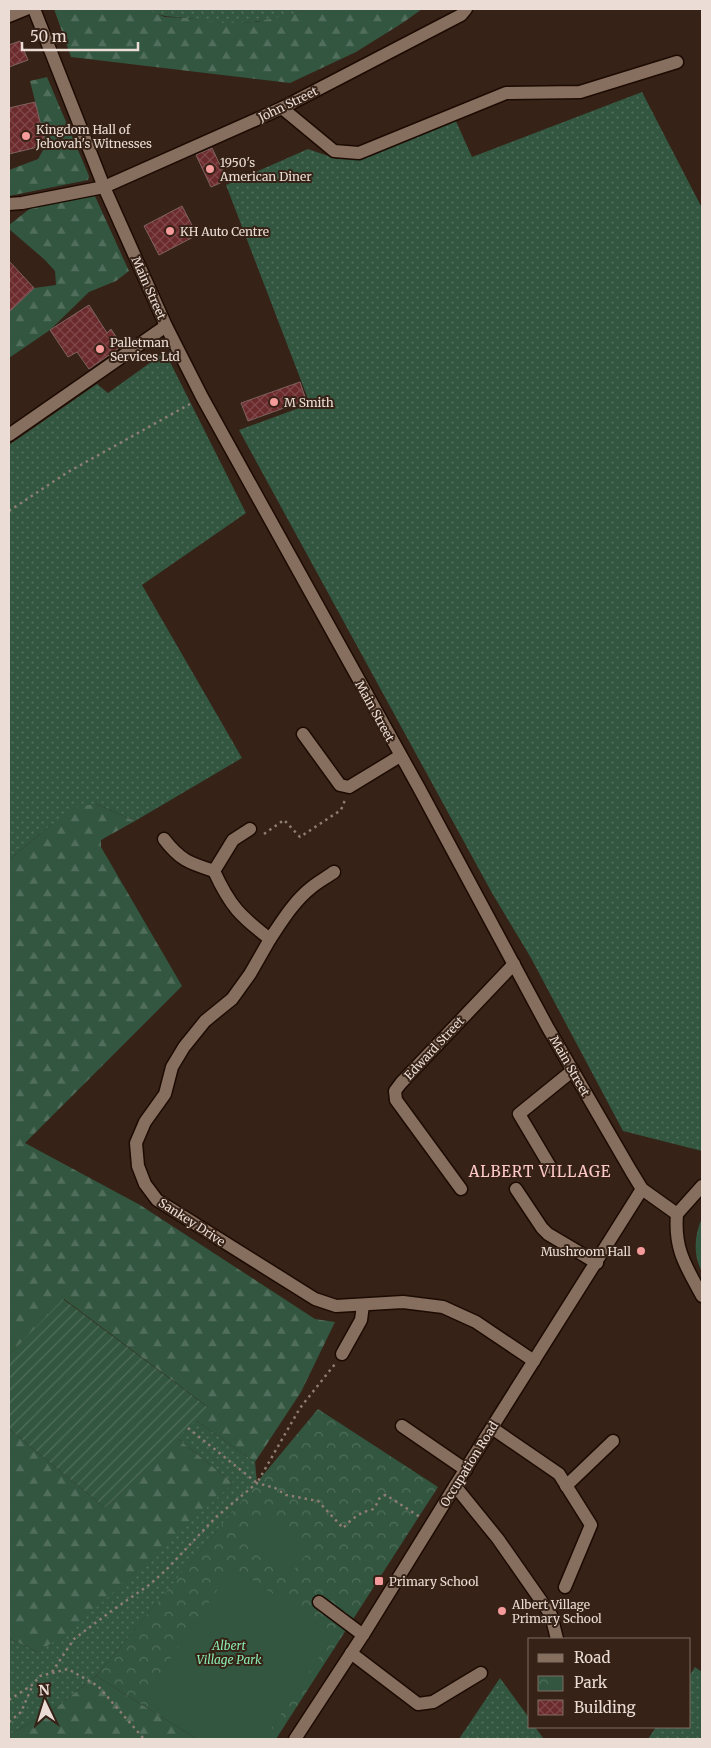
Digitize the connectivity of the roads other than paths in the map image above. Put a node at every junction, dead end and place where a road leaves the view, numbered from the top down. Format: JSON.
{"nodes":[{"id":1,"x":26,"y":9,"type":"edge"},
{"id":2,"x":34,"y":9,"type":"edge"},
{"id":3,"x":466,"y":9,"type":"edge"},
{"id":4,"x":9,"y":16,"type":"edge"},
{"id":5,"x":677,"y":62,"type":"dead end"},
{"id":6,"x":282,"y":108,"type":"junction"},
{"id":7,"x":104,"y":187,"type":"junction"},
{"id":8,"x":9,"y":204,"type":"edge"},
{"id":9,"x":166,"y":326,"type":"junction"},
{"id":10,"x":9,"y":435,"type":"edge"},
{"id":11,"x":303,"y":734,"type":"dead end"},
{"id":12,"x":400,"y":756,"type":"junction"},
{"id":13,"x":250,"y":829,"type":"road end"},
{"id":14,"x":164,"y":839,"type":"dead end"},
{"id":15,"x":214,"y":870,"type":"junction"},
{"id":16,"x":334,"y":872,"type":"dead end"},
{"id":17,"x":270,"y":940,"type":"junction"},
{"id":18,"x":514,"y":964,"type":"junction"},
{"id":19,"x":572,"y":1071,"type":"junction"},
{"id":20,"x":551,"y":1168,"type":"dead end"},
{"id":21,"x":702,"y":1186,"type":"edge"},
{"id":22,"x":516,"y":1189,"type":"dead end"},
{"id":23,"x":642,"y":1189,"type":"junction"},
{"id":24,"x":461,"y":1190,"type":"dead end"},
{"id":25,"x":677,"y":1214,"type":"junction"},
{"id":26,"x":597,"y":1263,"type":"junction"},
{"id":27,"x":702,"y":1296,"type":"edge"},
{"id":28,"x":363,"y":1305,"type":"junction"},
{"id":29,"x":342,"y":1354,"type":"road end"},
{"id":30,"x":534,"y":1361,"type":"junction"},
{"id":31,"x":402,"y":1426,"type":"dead end"},
{"id":32,"x":492,"y":1428,"type":"junction"},
{"id":33,"x":613,"y":1441,"type":"dead end"},
{"id":34,"x":466,"y":1470,"type":"junction"},
{"id":35,"x":455,"y":1486,"type":"junction"},
{"id":36,"x":566,"y":1486,"type":"junction"},
{"id":37,"x":565,"y":1587,"type":"dead end"},
{"id":38,"x":319,"y":1602,"type":"dead end"},
{"id":39,"x":363,"y":1635,"type":"junction"},
{"id":40,"x":557,"y":1638,"type":"edge"},
{"id":41,"x":351,"y":1653,"type":"junction"},
{"id":42,"x":481,"y":1674,"type":"dead end"},
{"id":43,"x":295,"y":1739,"type":"edge"}],
"edges":[{"from":1,"to":4,"type":"street"},
{"from":2,"to":7,"type":"street","name":"Main Street"},
{"from":3,"to":6,"type":"street","name":"John Street"},
{"from":5,"to":6,"type":"street"},
{"from":6,"to":7,"type":"street","name":"John Street"},
{"from":7,"to":8,"type":"street","name":"John Street"},
{"from":7,"to":9,"type":"street","name":"Main Street"},
{"from":9,"to":10,"type":"street"},
{"from":9,"to":12,"type":"street","name":"Main Street"},
{"from":11,"to":12,"type":"street"},
{"from":12,"to":18,"type":"street","name":"Main Street"},
{"from":13,"to":15,"type":"street"},
{"from":14,"to":15,"type":"street"},
{"from":15,"to":17,"type":"street"},
{"from":16,"to":17,"type":"street","name":"Sankey Drive"},
{"from":17,"to":28,"type":"street","name":"Sankey Drive"},
{"from":18,"to":19,"type":"street","name":"Main Street"},
{"from":18,"to":24,"type":"street","name":"Edward Street"},
{"from":19,"to":20,"type":"street"},
{"from":19,"to":23,"type":"street","name":"Main Street"},
{"from":21,"to":25,"type":"street"},
{"from":22,"to":26,"type":"street"},
{"from":23,"to":25,"type":"street","name":"Main Street"},
{"from":23,"to":26,"type":"street","name":"Occupation Road"},
{"from":25,"to":27,"type":"street"},
{"from":26,"to":30,"type":"street","name":"Occupation Road"},
{"from":28,"to":29,"type":"street"},
{"from":28,"to":30,"type":"street","name":"Sankey Drive"},
{"from":30,"to":32,"type":"street","name":"Occupation Road"},
{"from":31,"to":34,"type":"street"},
{"from":32,"to":34,"type":"street","name":"Occupation Road"},
{"from":32,"to":36,"type":"street"},
{"from":33,"to":36,"type":"street"},
{"from":34,"to":35,"type":"street","name":"Occupation Road"},
{"from":35,"to":39,"type":"street","name":"Occupation Road"},
{"from":35,"to":40,"type":"street"},
{"from":36,"to":37,"type":"street"},
{"from":38,"to":39,"type":"street"},
{"from":39,"to":41,"type":"street","name":"Occupation Road"},
{"from":41,"to":42,"type":"street"},
{"from":41,"to":43,"type":"street","name":"Occupation Road"}]}
